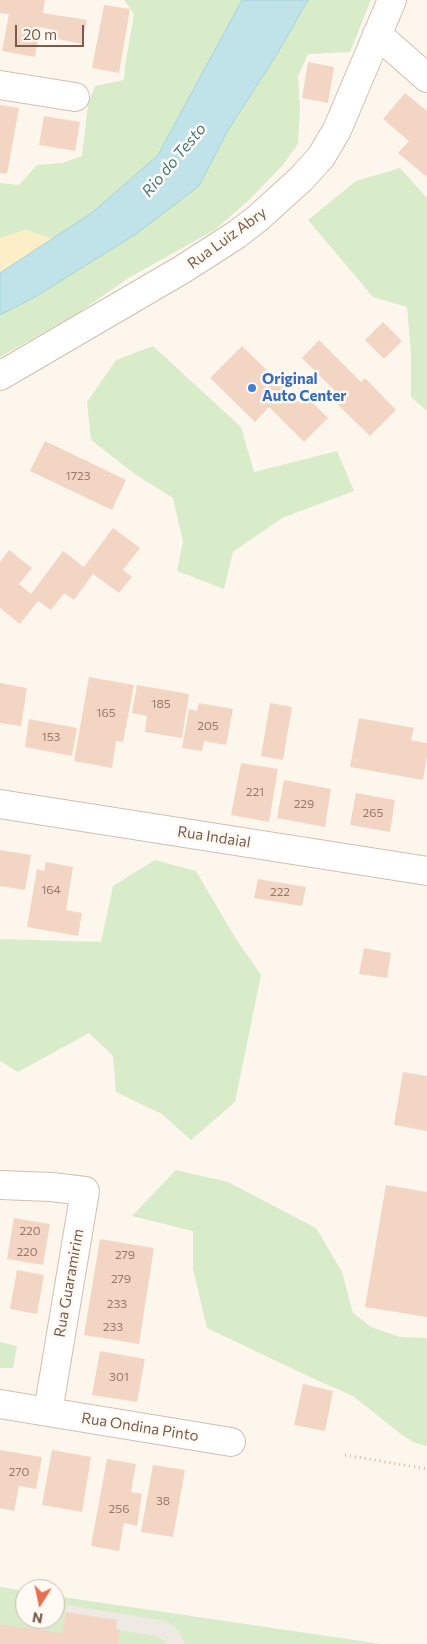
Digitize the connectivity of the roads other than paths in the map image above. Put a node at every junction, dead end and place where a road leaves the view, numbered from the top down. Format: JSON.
{"nodes":[{"id":1,"x":392,"y":0,"type":"edge"},
{"id":2,"x":377,"y":34,"type":"junction"},
{"id":3,"x":427,"y":78,"type":"edge"},
{"id":4,"x":0,"y":85,"type":"edge"},
{"id":5,"x":75,"y":97,"type":"dead end"},
{"id":6,"x":0,"y":376,"type":"edge"},
{"id":7,"x":0,"y":804,"type":"edge"},
{"id":8,"x":427,"y":872,"type":"edge"},
{"id":9,"x":0,"y":1185,"type":"edge"},
{"id":10,"x":0,"y":1404,"type":"edge"},
{"id":11,"x":48,"y":1412,"type":"junction"},
{"id":12,"x":232,"y":1442,"type":"dead end"}],
"edges":[{"from":1,"to":2,"type":"street","name":"Rua Luiz Abry"},
{"from":2,"to":3,"type":"street"},
{"from":2,"to":6,"type":"street","name":"Rua Luiz Abry"},
{"from":4,"to":5,"type":"street"},
{"from":7,"to":8,"type":"street","name":"Rua Indaial"},
{"from":9,"to":11,"type":"street","name":"Rua Guaramirim"},
{"from":10,"to":11,"type":"street"},
{"from":11,"to":12,"type":"street","name":"Rua Ondina Pinto"}]}
